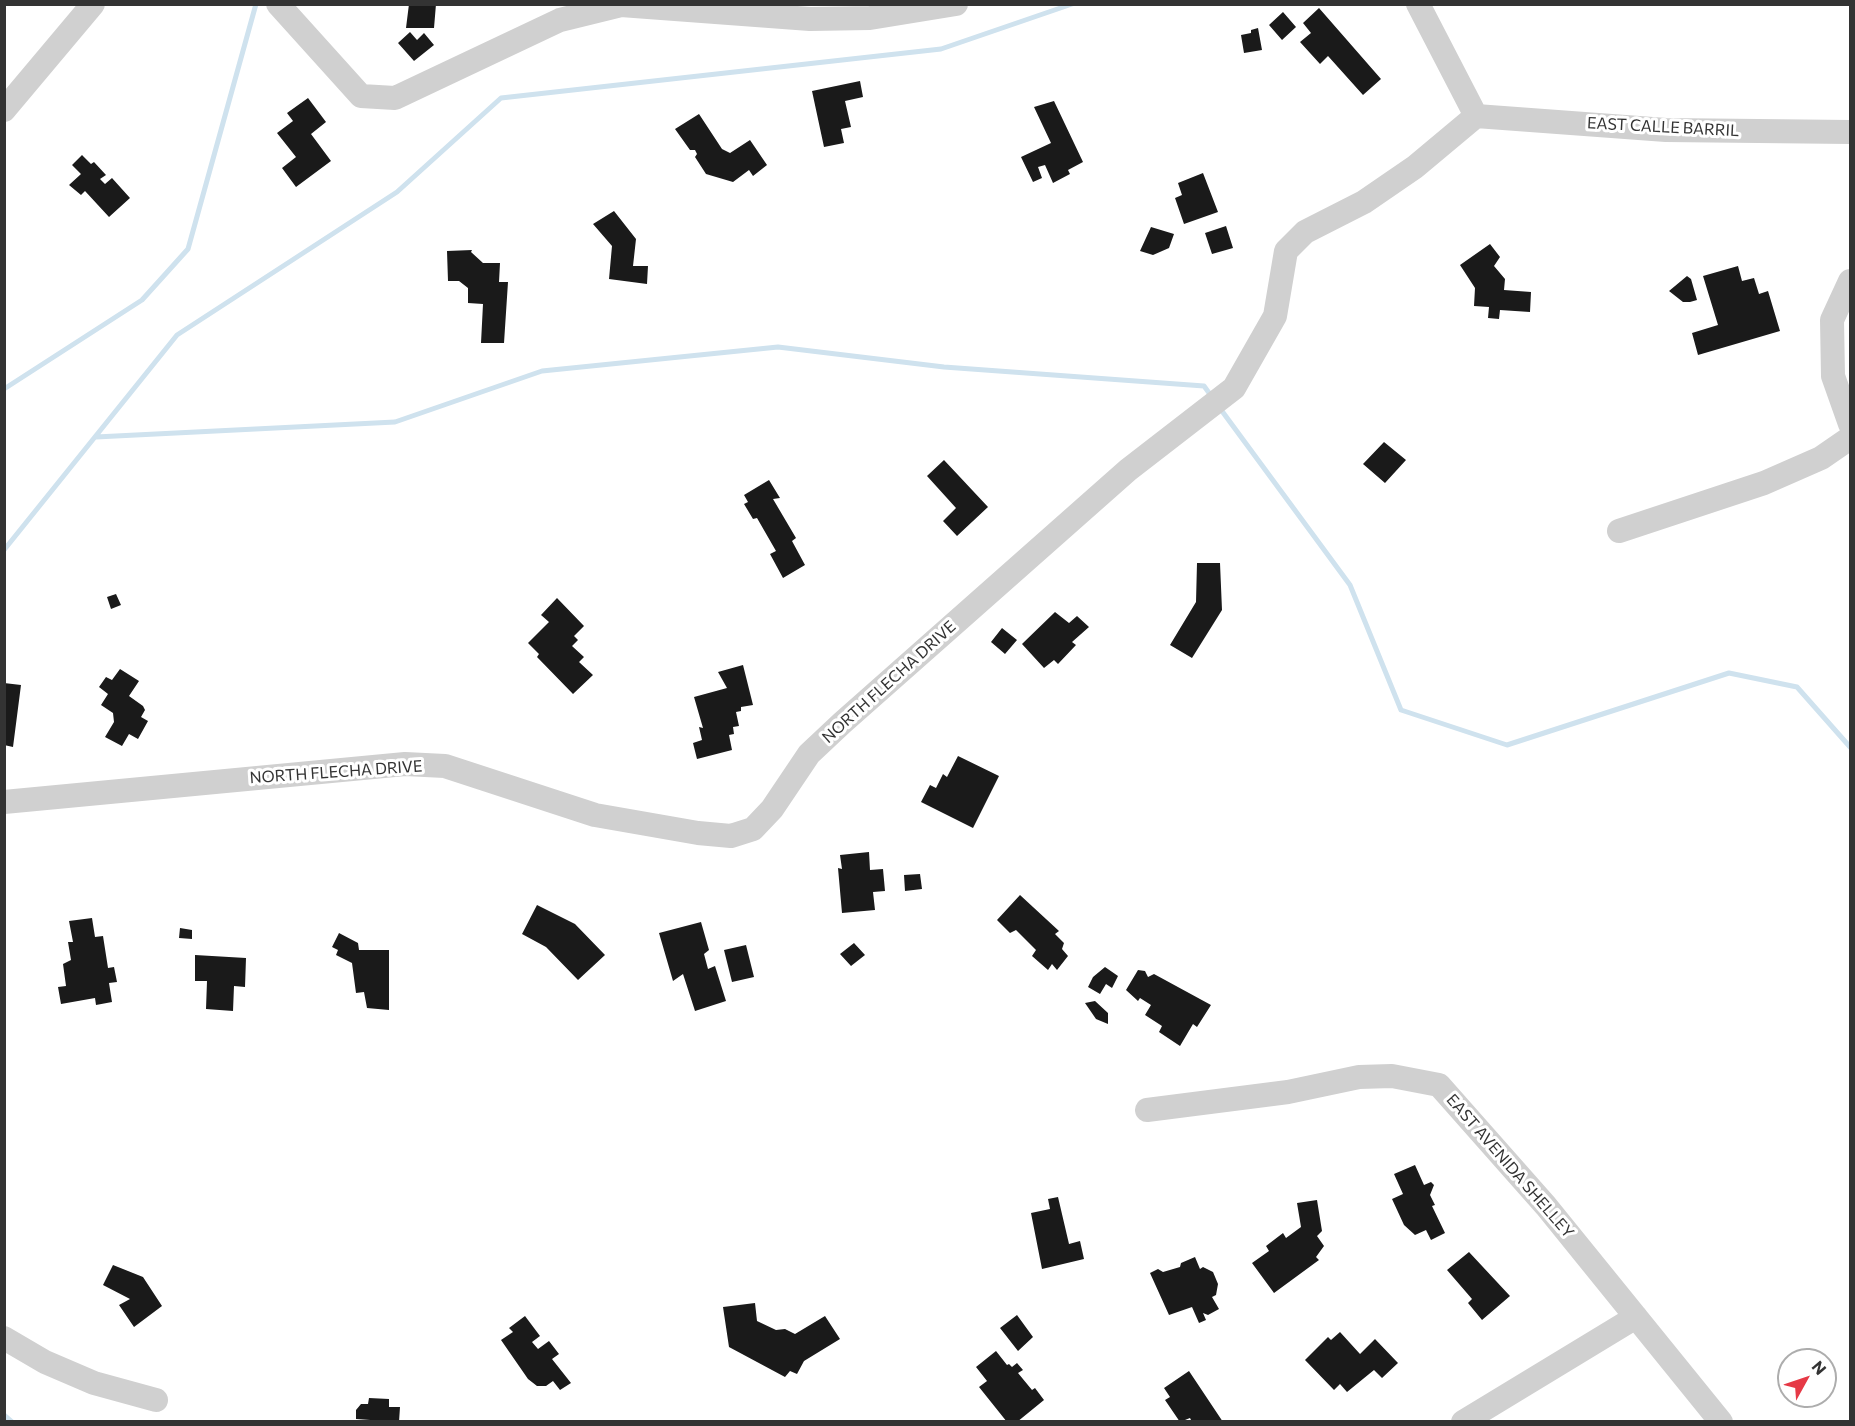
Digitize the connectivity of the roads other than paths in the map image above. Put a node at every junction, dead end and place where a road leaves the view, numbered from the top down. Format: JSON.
{"nodes":[{"id":1,"x":93,"y":4,"type":"edge"},
{"id":2,"x":278,"y":4,"type":"edge"},
{"id":3,"x":956,"y":4,"type":"edge"},
{"id":4,"x":1418,"y":4,"type":"edge"},
{"id":5,"x":810,"y":12,"type":"edge"},
{"id":6,"x":4,"y":110,"type":"edge"},
{"id":7,"x":1476,"y":116,"type":"junction"},
{"id":8,"x":1851,"y":132,"type":"edge"},
{"id":9,"x":1851,"y":281,"type":"edge"},
{"id":10,"x":1851,"y":424,"type":"edge"},
{"id":11,"x":1851,"y":438,"type":"edge"},
{"id":12,"x":1619,"y":531,"type":"dead end"},
{"id":13,"x":4,"y":802,"type":"edge"},
{"id":14,"x":1147,"y":1110,"type":"dead end"},
{"id":15,"x":1636,"y":1317,"type":"junction"},
{"id":16,"x":4,"y":1338,"type":"edge"},
{"id":17,"x":156,"y":1400,"type":"dead end"},
{"id":18,"x":1463,"y":1422,"type":"edge"},
{"id":19,"x":1721,"y":1422,"type":"edge"}],
"edges":[{"from":1,"to":6,"type":"street"},
{"from":2,"to":5,"type":"street"},
{"from":3,"to":5,"type":"street"},
{"from":4,"to":7,"type":"street"},
{"from":7,"to":8,"type":"street","name":"EAST CALLE BARRIL"},
{"from":7,"to":13,"type":"street","name":"NORTH FLECHA DRIVE"},
{"from":9,"to":10,"type":"street"},
{"from":11,"to":12,"type":"street"},
{"from":14,"to":15,"type":"street","name":"EAST AVENIDA SHELLEY"},
{"from":15,"to":18,"type":"street"},
{"from":15,"to":19,"type":"street","name":"EAST AVENIDA SHELLEY"},
{"from":16,"to":17,"type":"street"}]}
